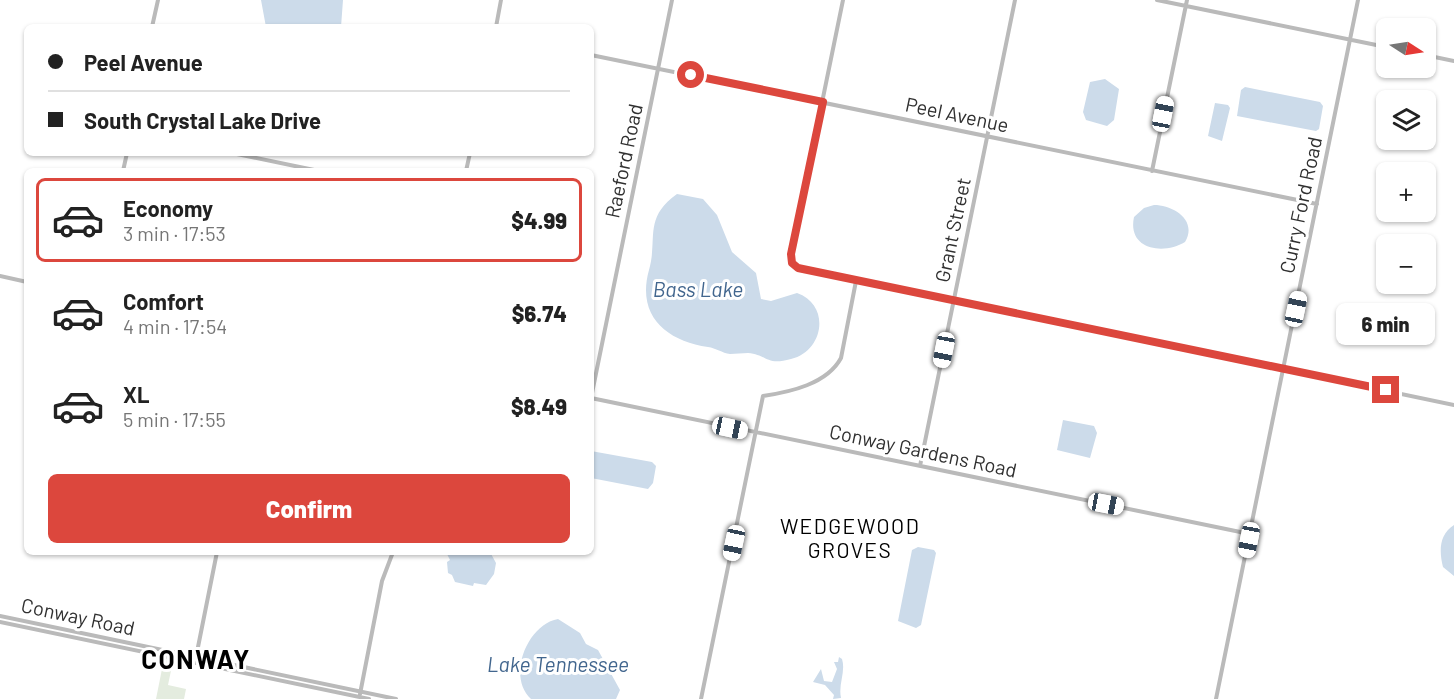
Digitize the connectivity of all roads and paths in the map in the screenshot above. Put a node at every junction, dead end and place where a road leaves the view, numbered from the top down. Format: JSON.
{"nodes":[{"id":1,"x":158,"y":0,"type":"edge"},
{"id":2,"x":501,"y":0,"type":"edge"},
{"id":3,"x":672,"y":0,"type":"edge"},
{"id":4,"x":844,"y":0,"type":"edge"},
{"id":5,"x":1015,"y":0,"type":"edge"},
{"id":6,"x":1157,"y":0,"type":"edge"},
{"id":7,"x":1186,"y":0,"type":"edge"},
{"id":8,"x":1358,"y":0,"type":"edge"},
{"id":9,"x":1185,"y":6,"type":"junction"},
{"id":10,"x":153,"y":24,"type":"edge"},
{"id":11,"x":497,"y":24,"type":"edge"},
{"id":12,"x":1350,"y":40,"type":"junction"},
{"id":13,"x":1376,"y":45,"type":"edge"},
{"id":14,"x":594,"y":56,"type":"edge"},
{"id":15,"x":1436,"y":57,"type":"edge"},
{"id":16,"x":1454,"y":61,"type":"edge"},
{"id":17,"x":658,"y":69,"type":"junction"},
{"id":18,"x":823,"y":102,"type":"junction"},
{"id":19,"x":987,"y":137,"type":"junction"},
{"id":20,"x":244,"y":156,"type":"edge"},
{"id":21,"x":291,"y":168,"type":"edge"},
{"id":22,"x":1152,"y":171,"type":"junction"},
{"id":23,"x":1317,"y":204,"type":"junction"},
{"id":24,"x":0,"y":276,"type":"edge"},
{"id":25,"x":24,"y":281,"type":"edge"},
{"id":26,"x":856,"y":281,"type":"junction"},
{"id":27,"x":953,"y":301,"type":"junction"},
{"id":28,"x":1283,"y":369,"type":"junction"},
{"id":29,"x":594,"y":383,"type":"edge"},
{"id":30,"x":594,"y":399,"type":"edge"},
{"id":31,"x":1454,"y":405,"type":"edge"},
{"id":32,"x":755,"y":433,"type":"junction"},
{"id":33,"x":920,"y":466,"type":"junction"},
{"id":34,"x":1250,"y":534,"type":"junction"},
{"id":35,"x":216,"y":555,"type":"edge"},
{"id":36,"x":392,"y":555,"type":"edge"},
{"id":37,"x":0,"y":620,"type":"edge"},
{"id":38,"x":32,"y":623,"type":"junction"},
{"id":39,"x":15,"y":625,"type":"junction"},
{"id":40,"x":101,"y":638,"type":"junction"},
{"id":41,"x":82,"y":639,"type":"junction"},
{"id":42,"x":196,"y":659,"type":"junction"},
{"id":43,"x":253,"y":669,"type":"junction"},
{"id":44,"x":239,"y":672,"type":"junction"},
{"id":45,"x":360,"y":692,"type":"junction"},
{"id":46,"x":359,"y":698,"type":"edge"},
{"id":47,"x":369,"y":699,"type":"edge"},
{"id":48,"x":396,"y":699,"type":"edge"},
{"id":49,"x":701,"y":699,"type":"edge"},
{"id":50,"x":1216,"y":699,"type":"edge"}],
"edges":[{"from":1,"to":10,"type":"street"},
{"from":2,"to":11,"type":"street"},
{"from":3,"to":17,"type":"street","name":"Raeford Road"},
{"from":4,"to":18,"type":"street"},
{"from":5,"to":19,"type":"street","name":"Grant Street"},
{"from":6,"to":9,"type":"street"},
{"from":7,"to":9,"type":"street"},
{"from":8,"to":12,"type":"street","name":"Curry Ford Road"},
{"from":9,"to":12,"type":"street"},
{"from":9,"to":22,"type":"street"},
{"from":12,"to":13,"type":"street"},
{"from":12,"to":23,"type":"street","name":"Curry Ford Road"},
{"from":14,"to":17,"type":"street","name":"Peel Avenue"},
{"from":15,"to":16,"type":"street"},
{"from":17,"to":18,"type":"street","name":"Peel Avenue"},
{"from":17,"to":29,"type":"street","name":"Raeford Road"},
{"from":18,"to":19,"type":"street","name":"Peel Avenue"},
{"from":18,"to":26,"type":"street"},
{"from":19,"to":22,"type":"street","name":"Peel Avenue"},
{"from":19,"to":27,"type":"street","name":"Grant Street"},
{"from":20,"to":21,"type":"street"},
{"from":22,"to":23,"type":"street","name":"Peel Avenue"},
{"from":23,"to":28,"type":"street","name":"Curry Ford Road"},
{"from":24,"to":25,"type":"street"},
{"from":26,"to":27,"type":"street"},
{"from":26,"to":32,"type":"street"},
{"from":27,"to":28,"type":"street"},
{"from":27,"to":33,"type":"street","name":"Grant Street"},
{"from":28,"to":31,"type":"street"},
{"from":28,"to":34,"type":"street","name":"Curry Ford Road"},
{"from":30,"to":32,"type":"street","name":"Conway Gardens Road"},
{"from":32,"to":33,"type":"street","name":"Conway Gardens Road"},
{"from":32,"to":49,"type":"street"},
{"from":33,"to":34,"type":"street","name":"Conway Gardens Road"},
{"from":34,"to":50,"type":"street","name":"Curry Ford Road"},
{"from":35,"to":42,"type":"street"},
{"from":36,"to":45,"type":"street"},
{"from":37,"to":38,"type":"street","name":"Conway Road"},
{"from":37,"to":39,"type":"street","name":"Conway Road"},
{"from":38,"to":39,"type":"street"},
{"from":38,"to":40,"type":"street","name":"Conway Road"},
{"from":39,"to":41,"type":"street","name":"Conway Road"},
{"from":40,"to":41,"type":"street"},
{"from":40,"to":42,"type":"street","name":"Conway Road"},
{"from":41,"to":42,"type":"street","name":"Conway Road"},
{"from":42,"to":43,"type":"street","name":"Conway Road"},
{"from":42,"to":44,"type":"street","name":"Conway Road"},
{"from":43,"to":44,"type":"street"},
{"from":43,"to":45,"type":"street","name":"Conway Road"},
{"from":44,"to":46,"type":"street","name":"Conway Road"},
{"from":45,"to":46,"type":"street"},
{"from":45,"to":48,"type":"street","name":"Conway Road"},
{"from":46,"to":47,"type":"street","name":"Conway Road"}]}
